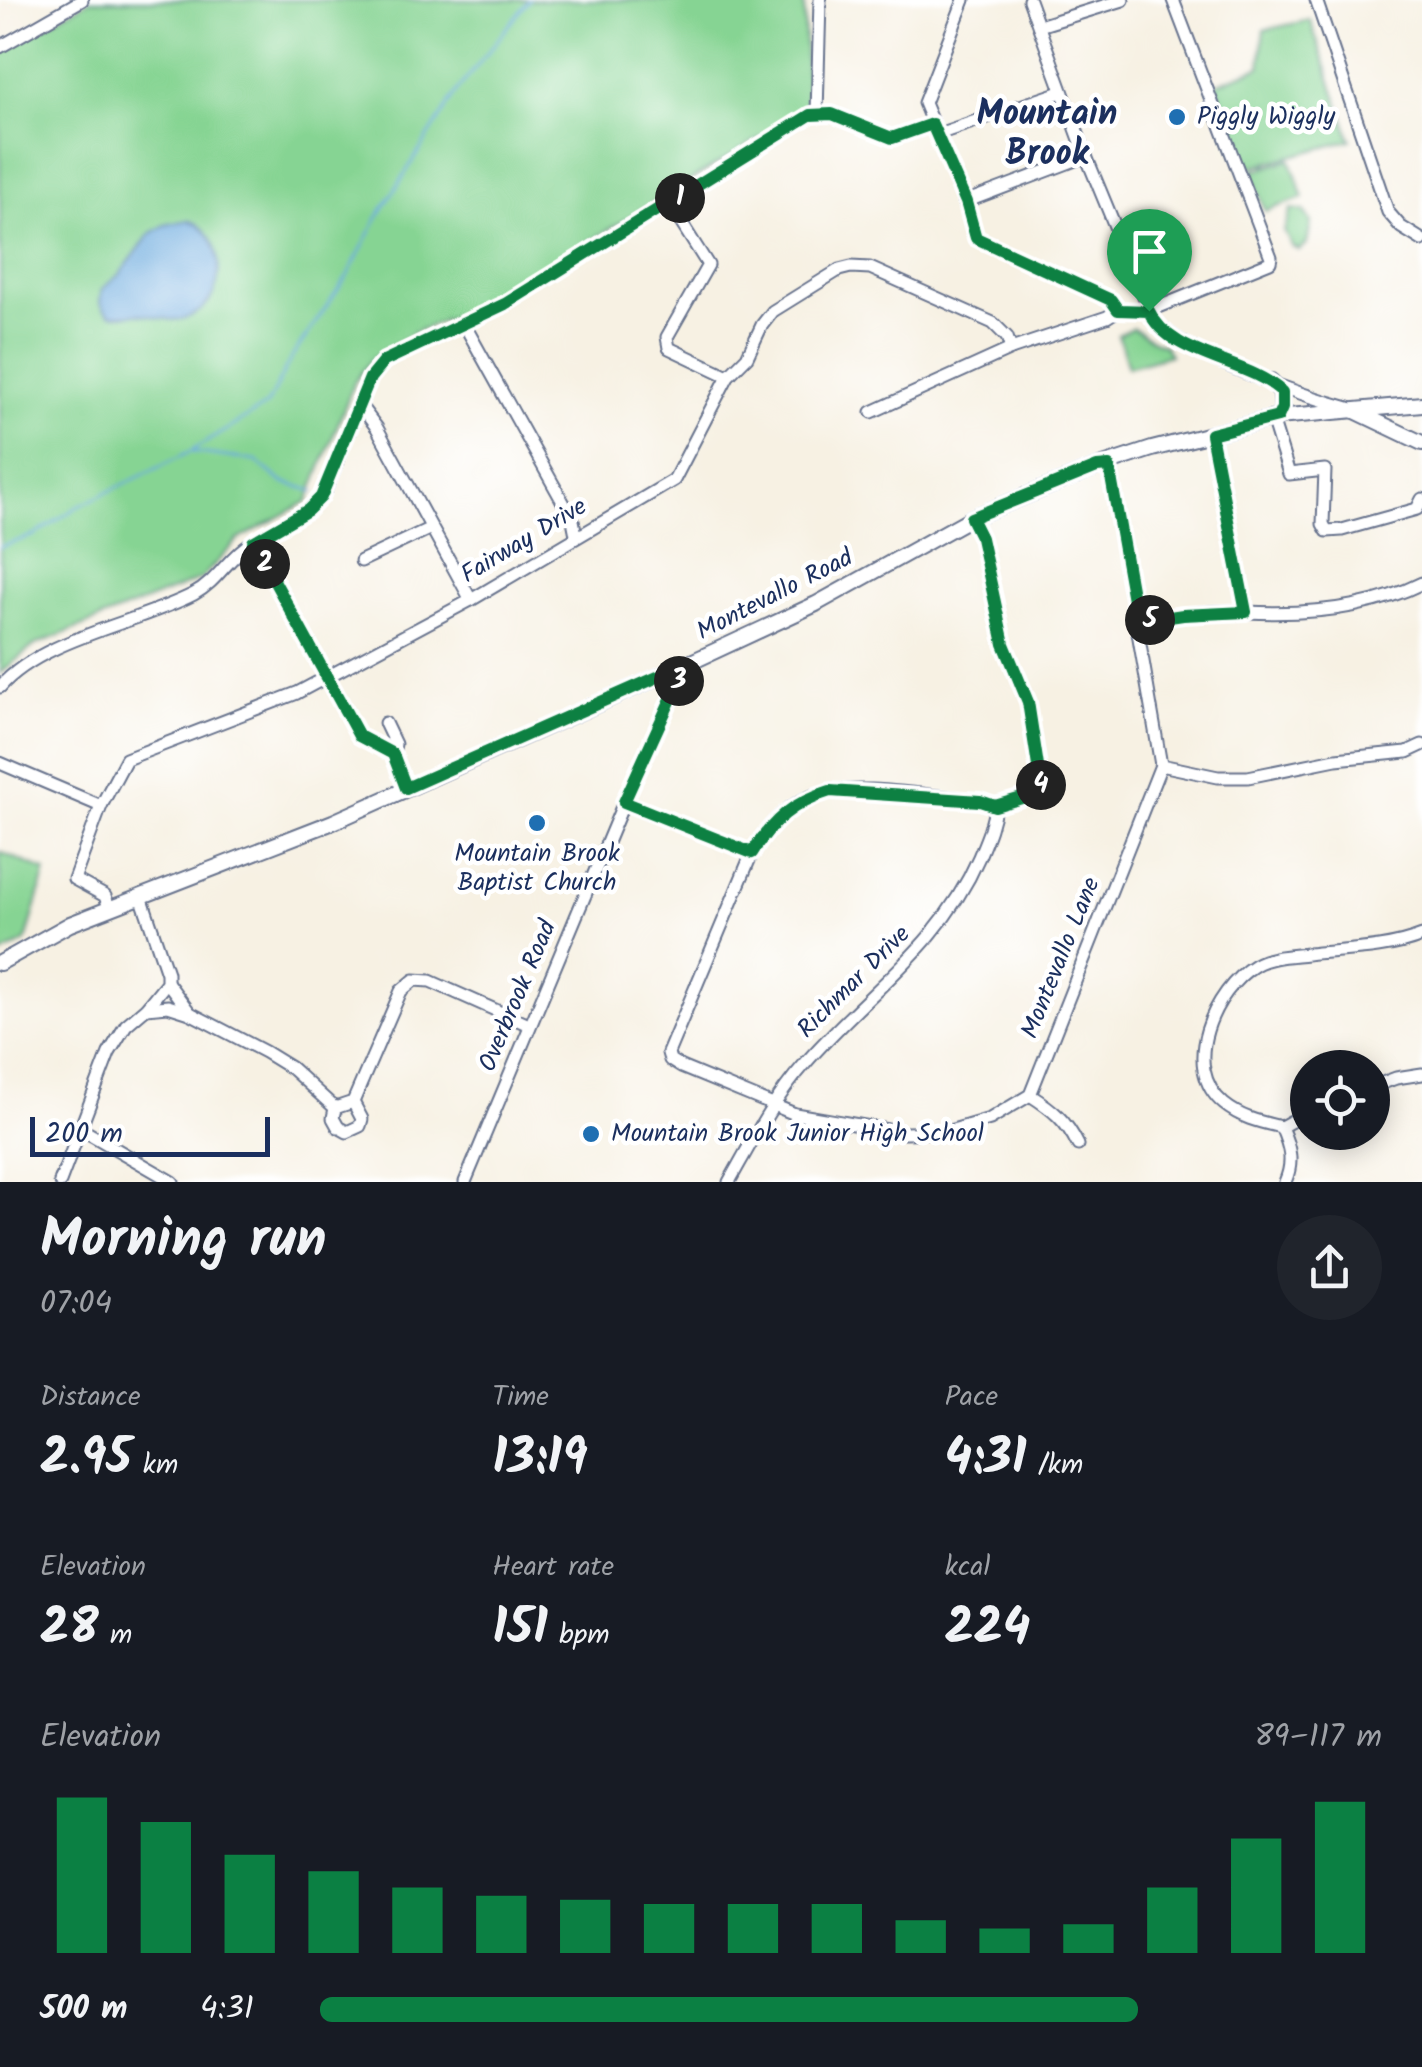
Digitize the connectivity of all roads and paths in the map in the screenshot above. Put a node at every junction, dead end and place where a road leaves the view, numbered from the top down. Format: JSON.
{"nodes":[{"id":1,"x":82,"y":0,"type":"edge"},
{"id":2,"x":820,"y":0,"type":"edge"},
{"id":3,"x":964,"y":0,"type":"edge"},
{"id":4,"x":1030,"y":0,"type":"edge"},
{"id":5,"x":1123,"y":0,"type":"edge"},
{"id":6,"x":1174,"y":0,"type":"edge"},
{"id":7,"x":1316,"y":0,"type":"edge"},
{"id":8,"x":1039,"y":26,"type":"junction"},
{"id":9,"x":0,"y":47,"type":"edge"},
{"id":10,"x":1062,"y":92,"type":"junction"},
{"id":11,"x":817,"y":114,"type":"junction"},
{"id":12,"x":935,"y":129,"type":"junction"},
{"id":13,"x":1086,"y":156,"type":"junction"},
{"id":14,"x":966,"y":202,"type":"junction"},
{"id":15,"x":670,"y":204,"type":"junction"},
{"id":16,"x":1422,"y":240,"type":"edge"},
{"id":17,"x":1118,"y":310,"type":"junction"},
{"id":18,"x":1149,"y":311,"type":"junction"},
{"id":19,"x":464,"y":324,"type":"junction"},
{"id":20,"x":1011,"y":349,"type":"junction"},
{"id":21,"x":728,"y":376,"type":"junction"},
{"id":22,"x":1270,"y":382,"type":"junction"},
{"id":23,"x":359,"y":404,"type":"junction"},
{"id":24,"x":1416,"y":405,"type":"edge"},
{"id":25,"x":1349,"y":408,"type":"junction"},
{"id":26,"x":872,"y":412,"type":"dead end"},
{"id":27,"x":1275,"y":418,"type":"junction"},
{"id":28,"x":1211,"y":434,"type":"junction"},
{"id":29,"x":1406,"y":435,"type":"junction"},
{"id":30,"x":1422,"y":443,"type":"edge"},
{"id":31,"x":1109,"y":466,"type":"junction"},
{"id":32,"x":1422,"y":500,"type":"edge"},
{"id":33,"x":971,"y":518,"type":"junction"},
{"id":34,"x":430,"y":528,"type":"junction"},
{"id":35,"x":576,"y":536,"type":"junction"},
{"id":36,"x":253,"y":542,"type":"junction"},
{"id":37,"x":361,"y":562,"type":"dead end"},
{"id":38,"x":1422,"y":583,"type":"edge"},
{"id":39,"x":471,"y":600,"type":"junction"},
{"id":40,"x":1246,"y":612,"type":"junction"},
{"id":41,"x":1137,"y":622,"type":"junction"},
{"id":42,"x":687,"y":664,"type":"junction"},
{"id":43,"x":327,"y":676,"type":"junction"},
{"id":44,"x":0,"y":687,"type":"edge"},
{"id":45,"x":385,"y":723,"type":"dead end"},
{"id":46,"x":1422,"y":746,"type":"edge"},
{"id":47,"x":393,"y":754,"type":"junction"},
{"id":48,"x":0,"y":763,"type":"edge"},
{"id":49,"x":1161,"y":765,"type":"junction"},
{"id":50,"x":406,"y":788,"type":"junction"},
{"id":51,"x":624,"y":802,"type":"junction"},
{"id":52,"x":100,"y":806,"type":"junction"},
{"id":53,"x":995,"y":806,"type":"junction"},
{"id":54,"x":752,"y":853,"type":"junction"},
{"id":55,"x":141,"y":896,"type":"junction"},
{"id":56,"x":110,"y":907,"type":"junction"},
{"id":57,"x":1422,"y":936,"type":"edge"},
{"id":58,"x":0,"y":963,"type":"edge"},
{"id":59,"x":167,"y":982,"type":"junction"},
{"id":60,"x":146,"y":1008,"type":"junction"},
{"id":61,"x":190,"y":1013,"type":"junction"},
{"id":62,"x":529,"y":1025,"type":"junction"},
{"id":63,"x":1422,"y":1074,"type":"edge"},
{"id":64,"x":1390,"y":1080,"type":"edge"},
{"id":65,"x":1030,"y":1095,"type":"junction"},
{"id":66,"x":353,"y":1102,"type":"junction"},
{"id":67,"x":774,"y":1106,"type":"junction"},
{"id":68,"x":335,"y":1108,"type":"junction"},
{"id":69,"x":1290,"y":1122,"type":"edge"},
{"id":70,"x":1281,"y":1127,"type":"junction"},
{"id":71,"x":82,"y":1130,"type":"junction"},
{"id":72,"x":1078,"y":1144,"type":"dead end"},
{"id":73,"x":60,"y":1182,"type":"edge"},
{"id":74,"x":173,"y":1182,"type":"edge"},
{"id":75,"x":464,"y":1182,"type":"edge"},
{"id":76,"x":729,"y":1182,"type":"edge"},
{"id":77,"x":1285,"y":1182,"type":"edge"}],
"edges":[{"from":1,"to":9,"type":"street"},
{"from":2,"to":11,"type":"street"},
{"from":3,"to":12,"type":"street"},
{"from":4,"to":8,"type":"street"},
{"from":5,"to":8,"type":"street"},
{"from":6,"to":18,"type":"street"},
{"from":7,"to":16,"type":"street"},
{"from":8,"to":10,"type":"street"},
{"from":10,"to":12,"type":"street"},
{"from":10,"to":13,"type":"street"},
{"from":11,"to":12,"type":"street"},
{"from":11,"to":15,"type":"street"},
{"from":12,"to":14,"type":"street"},
{"from":13,"to":14,"type":"street"},
{"from":13,"to":18,"type":"street"},
{"from":14,"to":17,"type":"street"},
{"from":15,"to":19,"type":"street"},
{"from":15,"to":21,"type":"street"},
{"from":17,"to":18,"type":"street"},
{"from":17,"to":20,"type":"street"},
{"from":18,"to":22,"type":"street"},
{"from":19,"to":23,"type":"street"},
{"from":19,"to":35,"type":"street"},
{"from":20,"to":21,"type":"street","name":"Fairway Drive"},
{"from":20,"to":26,"type":"street"},
{"from":21,"to":35,"type":"street","name":"Fairway Drive"},
{"from":22,"to":25,"type":"street"},
{"from":22,"to":27,"type":"main road"},
{"from":23,"to":34,"type":"street"},
{"from":23,"to":36,"type":"street"},
{"from":24,"to":25,"type":"main road","name":"Montevallo Road"},
{"from":24,"to":29,"type":"main road"},
{"from":25,"to":27,"type":"main road","name":"Montevallo Road"},
{"from":25,"to":29,"type":"main road"},
{"from":27,"to":28,"type":"main road","name":"Montevallo Road"},
{"from":27,"to":32,"type":"street"},
{"from":28,"to":31,"type":"main road","name":"Montevallo Road"},
{"from":28,"to":40,"type":"street"},
{"from":29,"to":30,"type":"main road"},
{"from":31,"to":33,"type":"main road","name":"Montevallo Road"},
{"from":31,"to":41,"type":"street"},
{"from":33,"to":42,"type":"main road","name":"Montevallo Road"},
{"from":33,"to":53,"type":"street"},
{"from":34,"to":37,"type":"street"},
{"from":34,"to":39,"type":"street"},
{"from":35,"to":39,"type":"street","name":"Fairway Drive"},
{"from":36,"to":43,"type":"street"},
{"from":36,"to":44,"type":"street"},
{"from":38,"to":40,"type":"street"},
{"from":39,"to":43,"type":"street","name":"Fairway Drive"},
{"from":40,"to":41,"type":"street"},
{"from":41,"to":49,"type":"street"},
{"from":42,"to":50,"type":"main road","name":"Montevallo Road"},
{"from":42,"to":51,"type":"street","name":"Overbrook Road"},
{"from":43,"to":47,"type":"street"},
{"from":43,"to":52,"type":"street","name":"Fairway Drive"},
{"from":45,"to":47,"type":"street"},
{"from":46,"to":49,"type":"street"},
{"from":47,"to":50,"type":"street"},
{"from":48,"to":52,"type":"street"},
{"from":49,"to":65,"type":"street","name":"Montevallo Lane"},
{"from":50,"to":55,"type":"main road","name":"Montevallo Road"},
{"from":51,"to":54,"type":"street"},
{"from":51,"to":62,"type":"street","name":"Overbrook Road"},
{"from":52,"to":56,"type":"street","name":"Fairway Drive"},
{"from":53,"to":54,"type":"street"},
{"from":53,"to":67,"type":"street","name":"Richmar Drive"},
{"from":54,"to":67,"type":"street"},
{"from":55,"to":56,"type":"main road","name":"Montevallo Road"},
{"from":55,"to":59,"type":"street"},
{"from":56,"to":58,"type":"main road","name":"Montevallo Road"},
{"from":57,"to":70,"type":"street"},
{"from":59,"to":60,"type":"street"},
{"from":59,"to":61,"type":"street"},
{"from":60,"to":61,"type":"street"},
{"from":60,"to":71,"type":"street"},
{"from":61,"to":68,"type":"street"},
{"from":62,"to":66,"type":"street"},
{"from":62,"to":75,"type":"street","name":"Overbrook Road"},
{"from":63,"to":64,"type":"street"},
{"from":65,"to":67,"type":"street"},
{"from":65,"to":72,"type":"street"},
{"from":66,"to":68,"type":"street"},
{"from":66,"to":68,"type":"street"},
{"from":67,"to":76,"type":"street","name":"Richmar Drive"},
{"from":69,"to":70,"type":"street"},
{"from":70,"to":77,"type":"street"},
{"from":71,"to":73,"type":"street"},
{"from":71,"to":74,"type":"street"}]}
